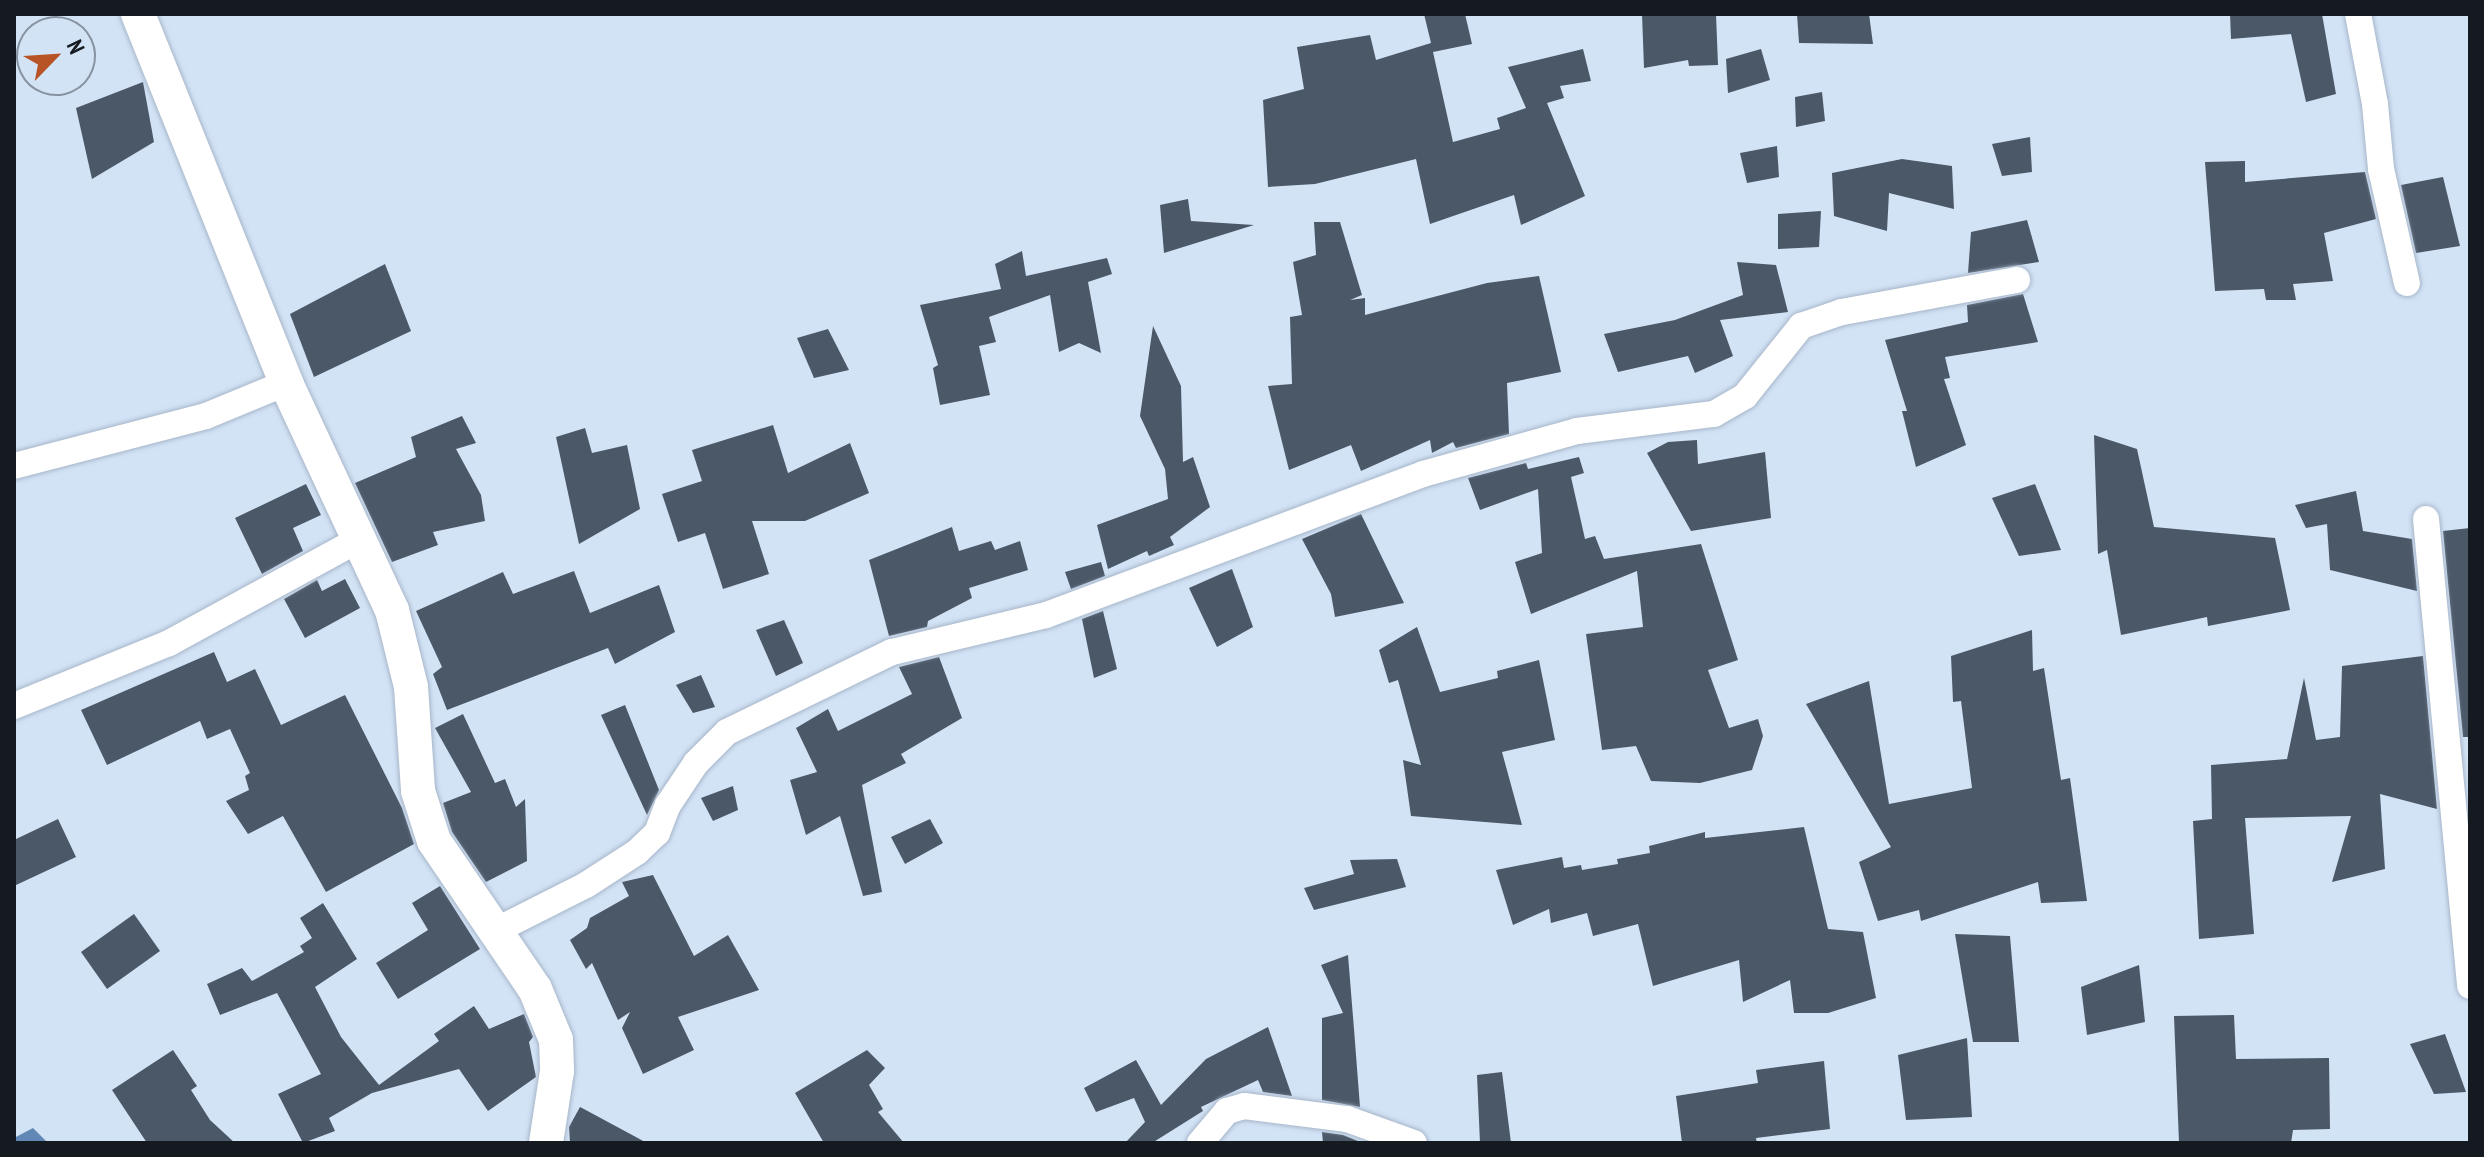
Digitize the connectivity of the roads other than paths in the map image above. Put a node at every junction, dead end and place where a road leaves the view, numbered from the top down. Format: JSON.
{"nodes":[{"id":1,"x":138,"y":14,"type":"edge"},
{"id":2,"x":2358,"y":14,"type":"edge"},
{"id":3,"x":2017,"y":280,"type":"dead end"},
{"id":4,"x":2407,"y":283,"type":"dead end"},
{"id":5,"x":286,"y":383,"type":"junction"},
{"id":6,"x":14,"y":466,"type":"edge"},
{"id":7,"x":2426,"y":519,"type":"dead end"},
{"id":8,"x":356,"y":541,"type":"junction"},
{"id":9,"x":14,"y":706,"type":"edge"},
{"id":10,"x":495,"y":931,"type":"junction"},
{"id":11,"x":2470,"y":986,"type":"edge"},
{"id":12,"x":546,"y":1143,"type":"edge"},
{"id":13,"x":1200,"y":1143,"type":"edge"},
{"id":14,"x":1414,"y":1143,"type":"edge"}],
"edges":[{"from":1,"to":5,"type":"street"},
{"from":2,"to":4,"type":"street"},
{"from":3,"to":10,"type":"street"},
{"from":5,"to":6,"type":"street"},
{"from":5,"to":8,"type":"street"},
{"from":7,"to":11,"type":"street"},
{"from":8,"to":9,"type":"street"},
{"from":8,"to":10,"type":"street"},
{"from":10,"to":12,"type":"street"},
{"from":13,"to":14,"type":"street"}]}
